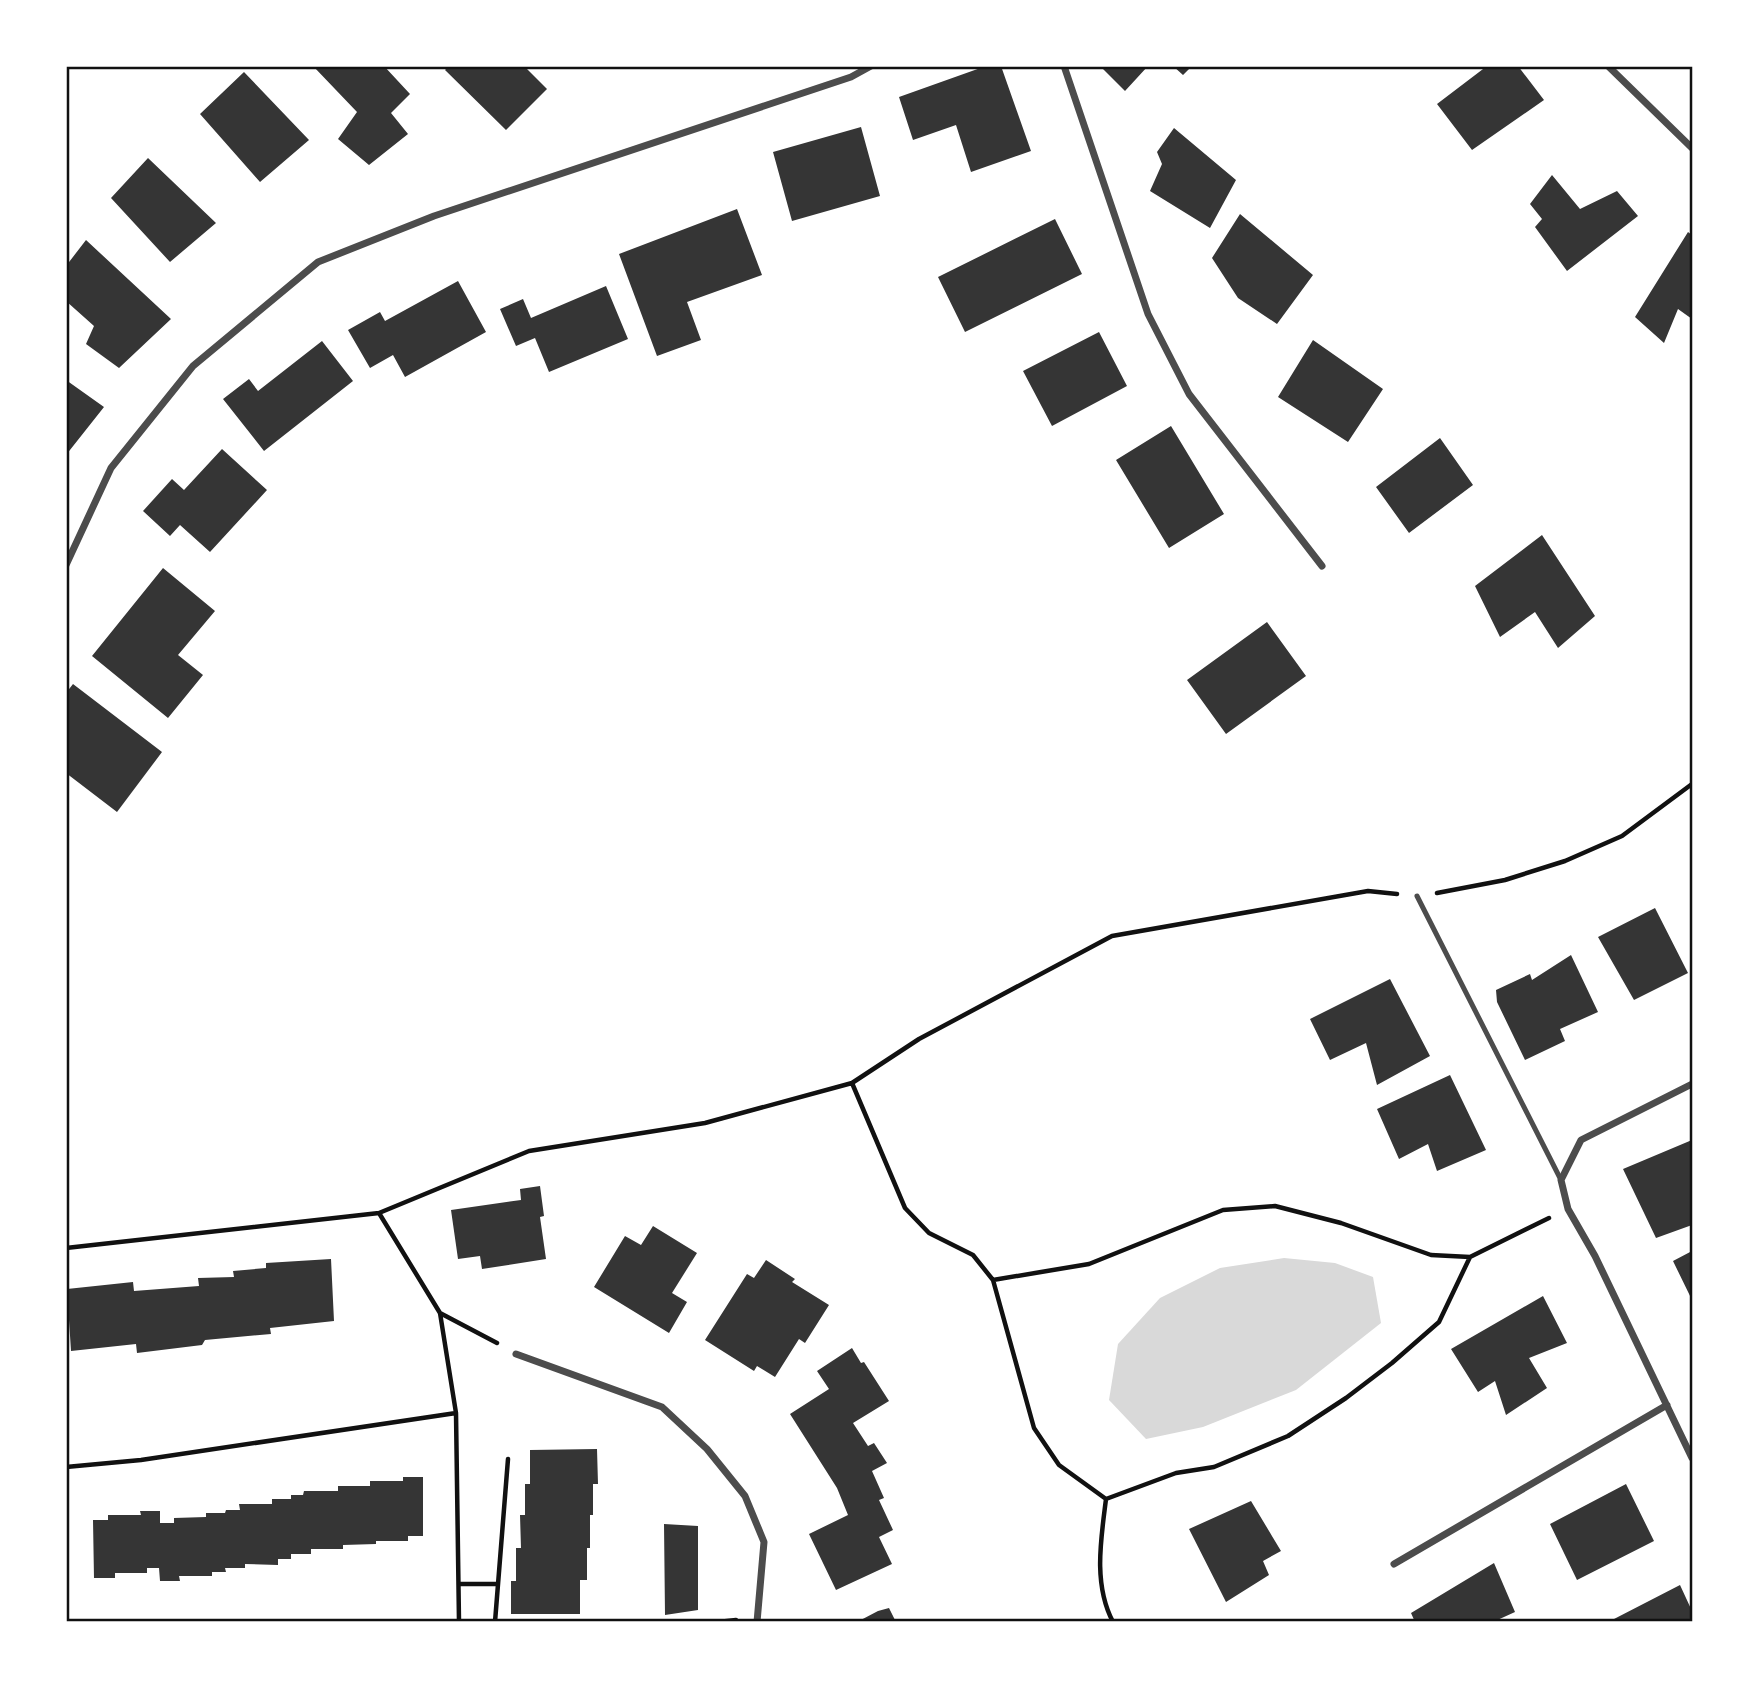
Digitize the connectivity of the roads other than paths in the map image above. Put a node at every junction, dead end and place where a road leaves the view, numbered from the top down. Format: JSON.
{"nodes":[{"id":1,"x":872,"y":66,"type":"edge"},
{"id":2,"x":1064,"y":66,"type":"edge"},
{"id":3,"x":1608,"y":66,"type":"edge"},
{"id":4,"x":1692,"y":148,"type":"edge"},
{"id":5,"x":66,"y":565,"type":"edge"},
{"id":6,"x":1322,"y":566,"type":"dead end"},
{"id":7,"x":1417,"y":897,"type":"road end"},
{"id":8,"x":1692,"y":1084,"type":"edge"},
{"id":9,"x":1561,"y":1180,"type":"junction"},
{"id":10,"x":516,"y":1354,"type":"road end"},
{"id":11,"x":1667,"y":1405,"type":"junction"},
{"id":12,"x":1692,"y":1458,"type":"edge"},
{"id":13,"x":1394,"y":1564,"type":"dead end"},
{"id":14,"x":757,"y":1622,"type":"edge"}],
"edges":[{"from":1,"to":5,"type":"street"},
{"from":2,"to":6,"type":"street"},
{"from":3,"to":4,"type":"street"},
{"from":7,"to":9,"type":"lane"},
{"from":8,"to":9,"type":"street"},
{"from":9,"to":11,"type":"street"},
{"from":10,"to":14,"type":"street"},
{"from":11,"to":12,"type":"street"},
{"from":11,"to":13,"type":"street"}]}
